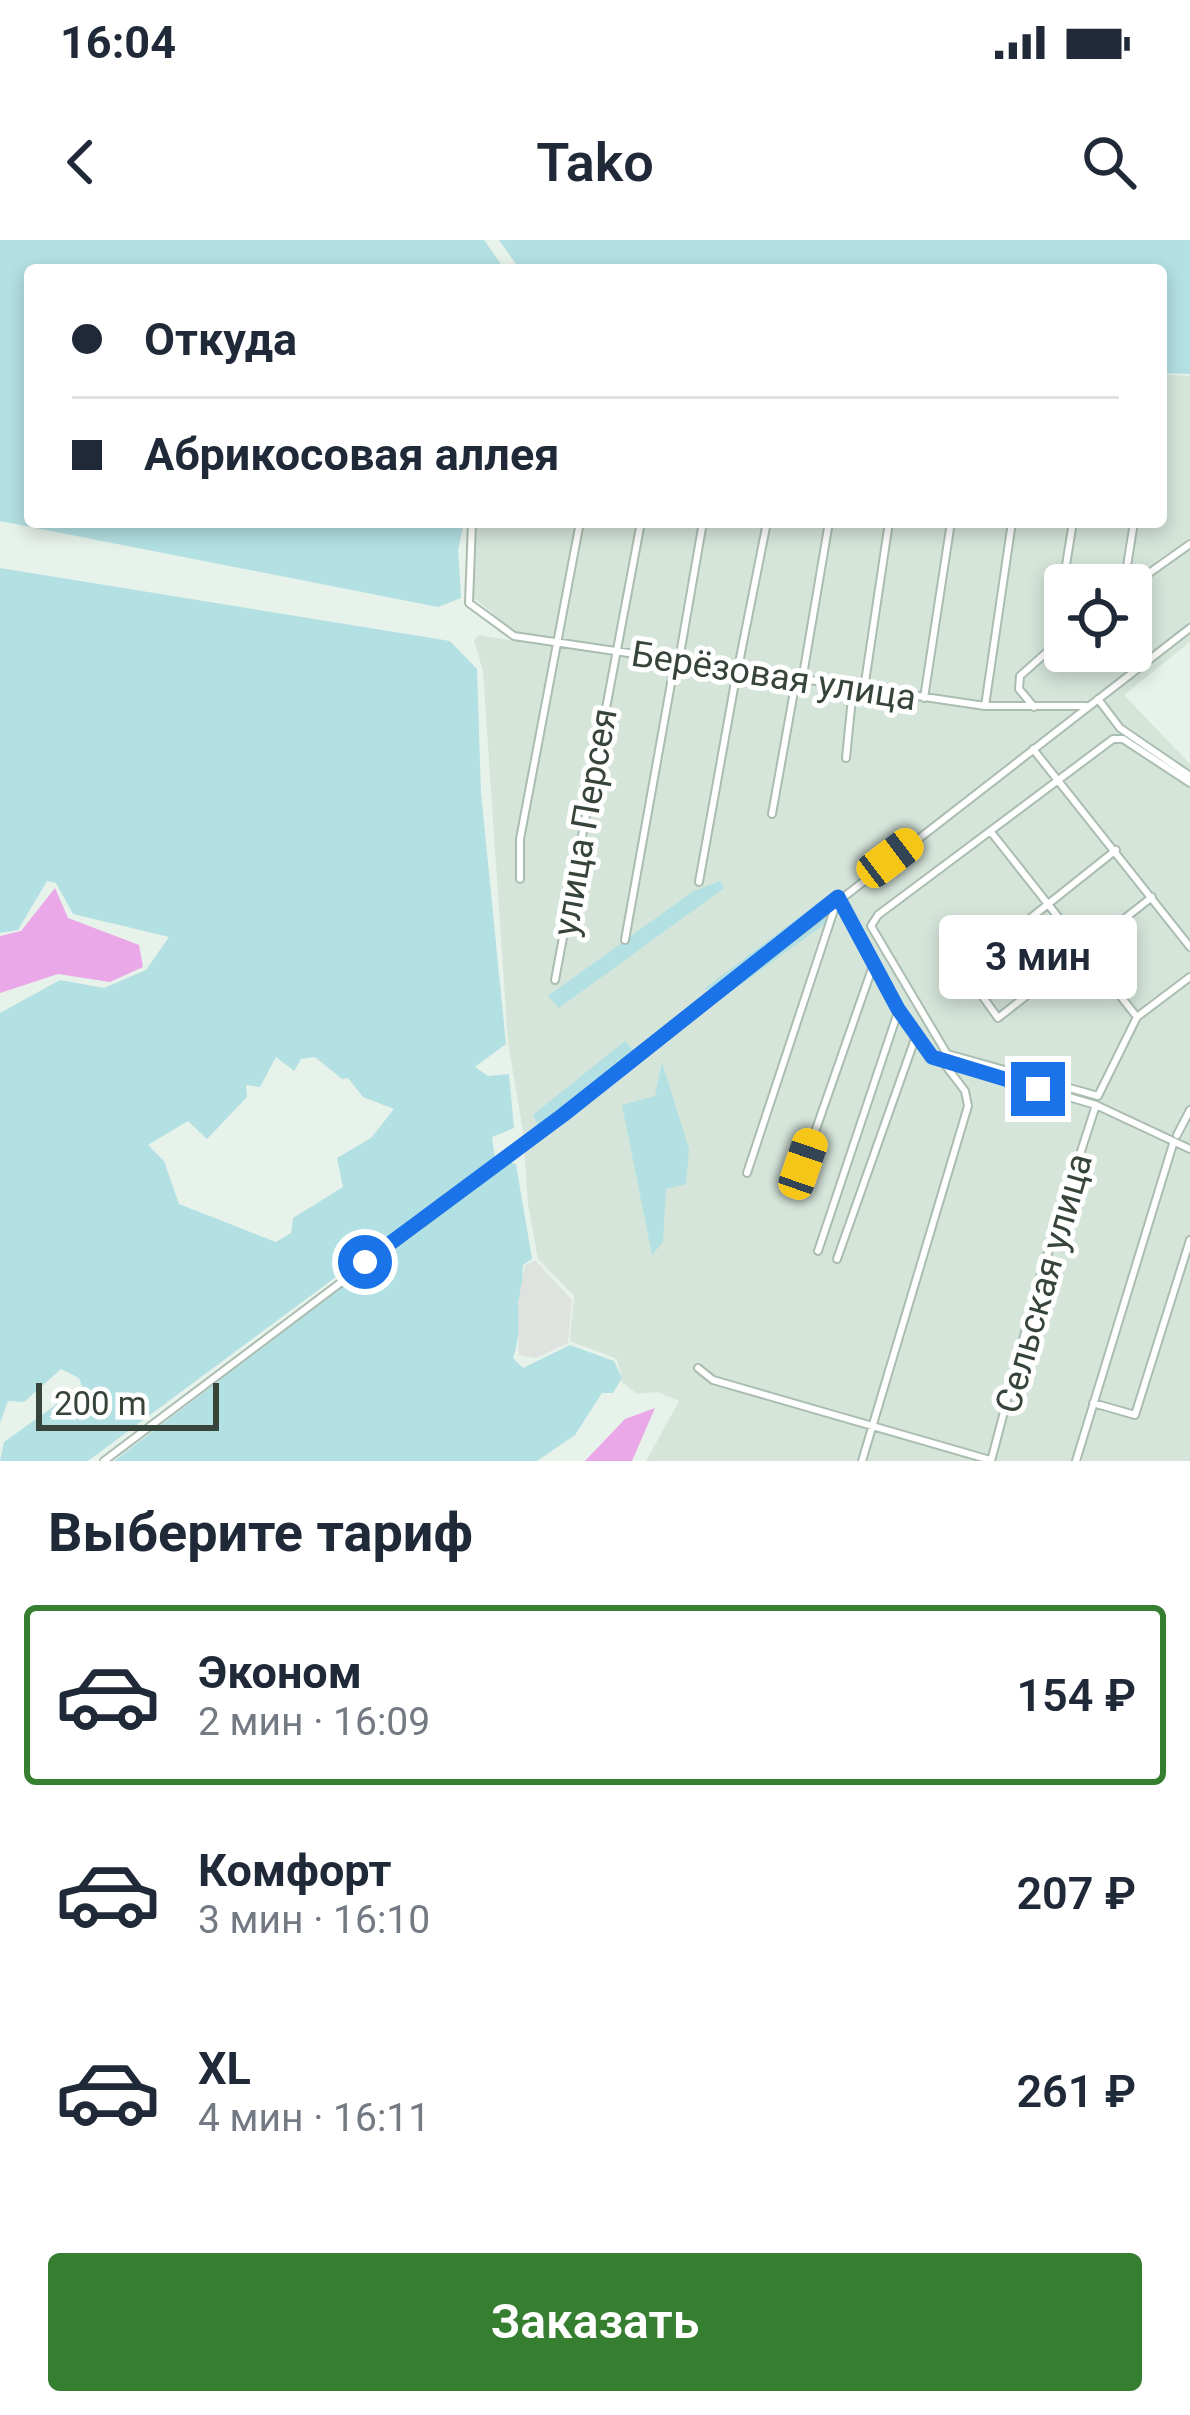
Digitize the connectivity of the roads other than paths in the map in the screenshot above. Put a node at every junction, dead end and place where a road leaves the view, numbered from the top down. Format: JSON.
{"nodes":[{"id":1,"x":472,"y":528,"type":"edge"},
{"id":2,"x":579,"y":528,"type":"edge"},
{"id":3,"x":640,"y":528,"type":"edge"},
{"id":4,"x":702,"y":528,"type":"edge"},
{"id":5,"x":766,"y":528,"type":"edge"},
{"id":6,"x":828,"y":528,"type":"edge"},
{"id":7,"x":888,"y":528,"type":"edge"},
{"id":8,"x":950,"y":528,"type":"edge"},
{"id":9,"x":1011,"y":528,"type":"edge"},
{"id":10,"x":1072,"y":528,"type":"edge"},
{"id":11,"x":1133,"y":528,"type":"edge"},
{"id":12,"x":1190,"y":544,"type":"edge"},
{"id":13,"x":1066,"y":564,"type":"edge"},
{"id":14,"x":1129,"y":564,"type":"edge"},
{"id":15,"x":1152,"y":569,"type":"edge"},
{"id":16,"x":1190,"y":628,"type":"edge"},
{"id":17,"x":558,"y":642,"type":"junction"},
{"id":18,"x":616,"y":651,"type":"junction"},
{"id":19,"x":1044,"y":653,"type":"edge"},
{"id":20,"x":677,"y":660,"type":"junction"},
{"id":21,"x":737,"y":670,"type":"junction"},
{"id":22,"x":799,"y":681,"type":"junction"},
{"id":23,"x":853,"y":688,"type":"junction"},
{"id":24,"x":864,"y":689,"type":"junction"},
{"id":25,"x":924,"y":698,"type":"junction"},
{"id":26,"x":1098,"y":699,"type":"junction"},
{"id":27,"x":986,"y":706,"type":"junction"},
{"id":28,"x":1034,"y":706,"type":"junction"},
{"id":29,"x":1090,"y":706,"type":"junction"},
{"id":30,"x":1033,"y":749,"type":"junction"},
{"id":31,"x":846,"y":758,"type":"dead end"},
{"id":32,"x":1058,"y":780,"type":"junction"},
{"id":33,"x":1190,"y":780,"type":"edge"},
{"id":34,"x":772,"y":814,"type":"dead end"},
{"id":35,"x":991,"y":832,"type":"junction"},
{"id":36,"x":1116,"y":850,"type":"junction"},
{"id":37,"x":520,"y":878,"type":"dead end"},
{"id":38,"x":699,"y":882,"type":"dead end"},
{"id":39,"x":838,"y":897,"type":"junction"},
{"id":40,"x":1152,"y":897,"type":"junction"},
{"id":41,"x":1049,"y":903,"type":"junction"},
{"id":42,"x":625,"y":940,"type":"dead end"},
{"id":43,"x":1190,"y":947,"type":"edge"},
{"id":44,"x":1085,"y":949,"type":"junction"},
{"id":45,"x":875,"y":960,"type":"junction"},
{"id":46,"x":1190,"y":977,"type":"edge"},
{"id":47,"x":555,"y":980,"type":"dead end"},
{"id":48,"x":898,"y":1009,"type":"junction"},
{"id":49,"x":1137,"y":1017,"type":"junction"},
{"id":50,"x":916,"y":1036,"type":"junction"},
{"id":51,"x":944,"y":1063,"type":"junction"},
{"id":52,"x":1097,"y":1100,"type":"junction"},
{"id":53,"x":1190,"y":1110,"type":"edge"},
{"id":54,"x":1177,"y":1135,"type":"dead end"},
{"id":55,"x":1173,"y":1144,"type":"junction"},
{"id":56,"x":1190,"y":1149,"type":"edge"},
{"id":57,"x":747,"y":1173,"type":"dead end"},
{"id":58,"x":794,"y":1192,"type":"dead end"},
{"id":59,"x":1190,"y":1240,"type":"edge"},
{"id":60,"x":818,"y":1251,"type":"dead end"},
{"id":61,"x":837,"y":1259,"type":"dead end"},
{"id":62,"x":698,"y":1368,"type":"dead end"},
{"id":63,"x":1093,"y":1403,"type":"junction"},
{"id":64,"x":873,"y":1428,"type":"junction"},
{"id":65,"x":104,"y":1461,"type":"edge"},
{"id":66,"x":862,"y":1461,"type":"edge"},
{"id":67,"x":992,"y":1461,"type":"edge"},
{"id":68,"x":1076,"y":1461,"type":"edge"}],
"edges":[{"from":1,"to":17,"type":"street","name":"Берёзовая улица"},
{"from":2,"to":17,"type":"street"},
{"from":3,"to":18,"type":"street","name":"улица Персея"},
{"from":4,"to":20,"type":"street"},
{"from":5,"to":21,"type":"street"},
{"from":6,"to":22,"type":"street"},
{"from":7,"to":24,"type":"street"},
{"from":8,"to":25,"type":"street"},
{"from":9,"to":27,"type":"street"},
{"from":10,"to":13,"type":"street"},
{"from":11,"to":14,"type":"street"},
{"from":12,"to":15,"type":"street"},
{"from":16,"to":26,"type":"street"},
{"from":17,"to":18,"type":"street","name":"Берёзовая улица"},
{"from":17,"to":37,"type":"street"},
{"from":18,"to":20,"type":"street","name":"Берёзовая улица"},
{"from":18,"to":47,"type":"street","name":"улица Персея"},
{"from":19,"to":28,"type":"street"},
{"from":20,"to":21,"type":"street","name":"Берёзовая улица"},
{"from":20,"to":42,"type":"street"},
{"from":21,"to":22,"type":"street","name":"Берёзовая улица"},
{"from":21,"to":38,"type":"street"},
{"from":22,"to":23,"type":"street","name":"Берёзовая улица"},
{"from":22,"to":34,"type":"street"},
{"from":23,"to":24,"type":"street","name":"Берёзовая улица"},
{"from":23,"to":31,"type":"street"},
{"from":24,"to":25,"type":"street","name":"Берёзовая улица"},
{"from":25,"to":27,"type":"street","name":"Берёзовая улица"},
{"from":26,"to":29,"type":"street"},
{"from":26,"to":33,"type":"street"},
{"from":27,"to":28,"type":"street","name":"Берёзовая улица"},
{"from":28,"to":29,"type":"street","name":"Берёзовая улица"},
{"from":29,"to":30,"type":"street"},
{"from":30,"to":32,"type":"street"},
{"from":30,"to":39,"type":"street"},
{"from":32,"to":33,"type":"street"},
{"from":32,"to":35,"type":"street"},
{"from":32,"to":36,"type":"street"},
{"from":35,"to":41,"type":"street"},
{"from":35,"to":52,"type":"street"},
{"from":36,"to":40,"type":"street"},
{"from":36,"to":41,"type":"street"},
{"from":39,"to":45,"type":"street"},
{"from":39,"to":57,"type":"street"},
{"from":39,"to":65,"type":"street"},
{"from":40,"to":43,"type":"street"},
{"from":40,"to":44,"type":"street"},
{"from":41,"to":44,"type":"street"},
{"from":41,"to":44,"type":"street"},
{"from":44,"to":49,"type":"street"},
{"from":45,"to":48,"type":"street"},
{"from":45,"to":58,"type":"street"},
{"from":46,"to":49,"type":"street"},
{"from":48,"to":50,"type":"street"},
{"from":48,"to":60,"type":"street"},
{"from":49,"to":52,"type":"street","name":"Сельская улица"},
{"from":50,"to":51,"type":"street"},
{"from":50,"to":61,"type":"street"},
{"from":51,"to":52,"type":"street"},
{"from":51,"to":64,"type":"street"},
{"from":52,"to":55,"type":"street"},
{"from":52,"to":67,"type":"street","name":"Сельская улица"},
{"from":53,"to":54,"type":"street"},
{"from":55,"to":56,"type":"street"},
{"from":55,"to":63,"type":"street"},
{"from":59,"to":63,"type":"street"},
{"from":62,"to":64,"type":"street"},
{"from":63,"to":68,"type":"street"},
{"from":64,"to":66,"type":"street"},
{"from":64,"to":67,"type":"street"}]}
